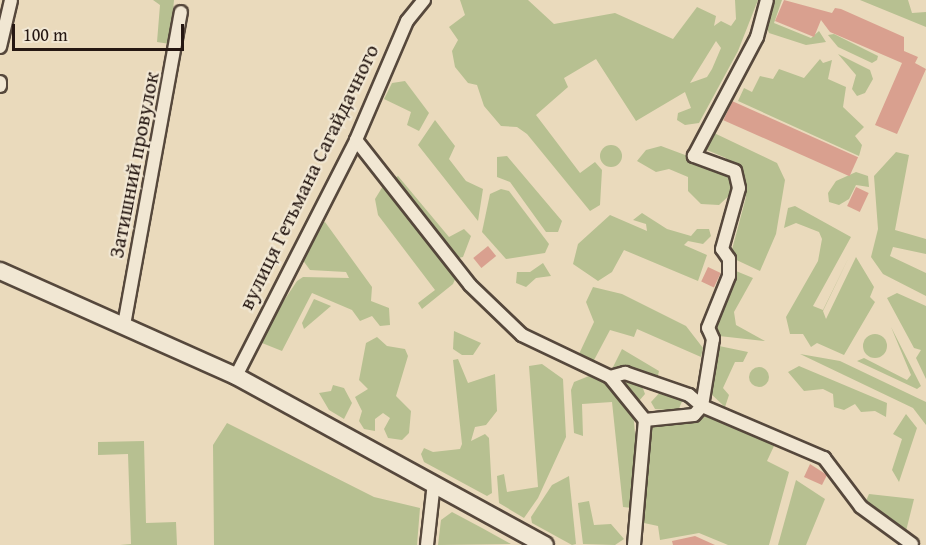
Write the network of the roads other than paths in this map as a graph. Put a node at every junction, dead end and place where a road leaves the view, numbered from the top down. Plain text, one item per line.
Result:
1 (11, 0) edge
2 (424, 0) edge
3 (767, 0) edge
4 (181, 12) dead end
5 (0, 47) edge
6 (356, 140) junction
7 (0, 271) edge
8 (124, 326) junction
9 (236, 376) junction
10 (610, 378) junction
11 (702, 406) junction
12 (645, 420) junction
13 (434, 483) junction
14 (912, 544) edge
15 (427, 545) edge
16 (545, 545) edge
17 (634, 545) edge

1 - 5 street
2 - 6 street, вулиця Гетьмана Сагайдачного
3 - 11 street
4 - 8 street, Затишний провулок
6 - 9 street, вулиця Гетьмана Сагайдачного
6 - 10 street
7 - 8 main road
8 - 9 main road
9 - 13 main road
10 - 11 street
10 - 12 street
11 - 12 street
11 - 14 street
12 - 17 street
13 - 15 street
13 - 16 main road

